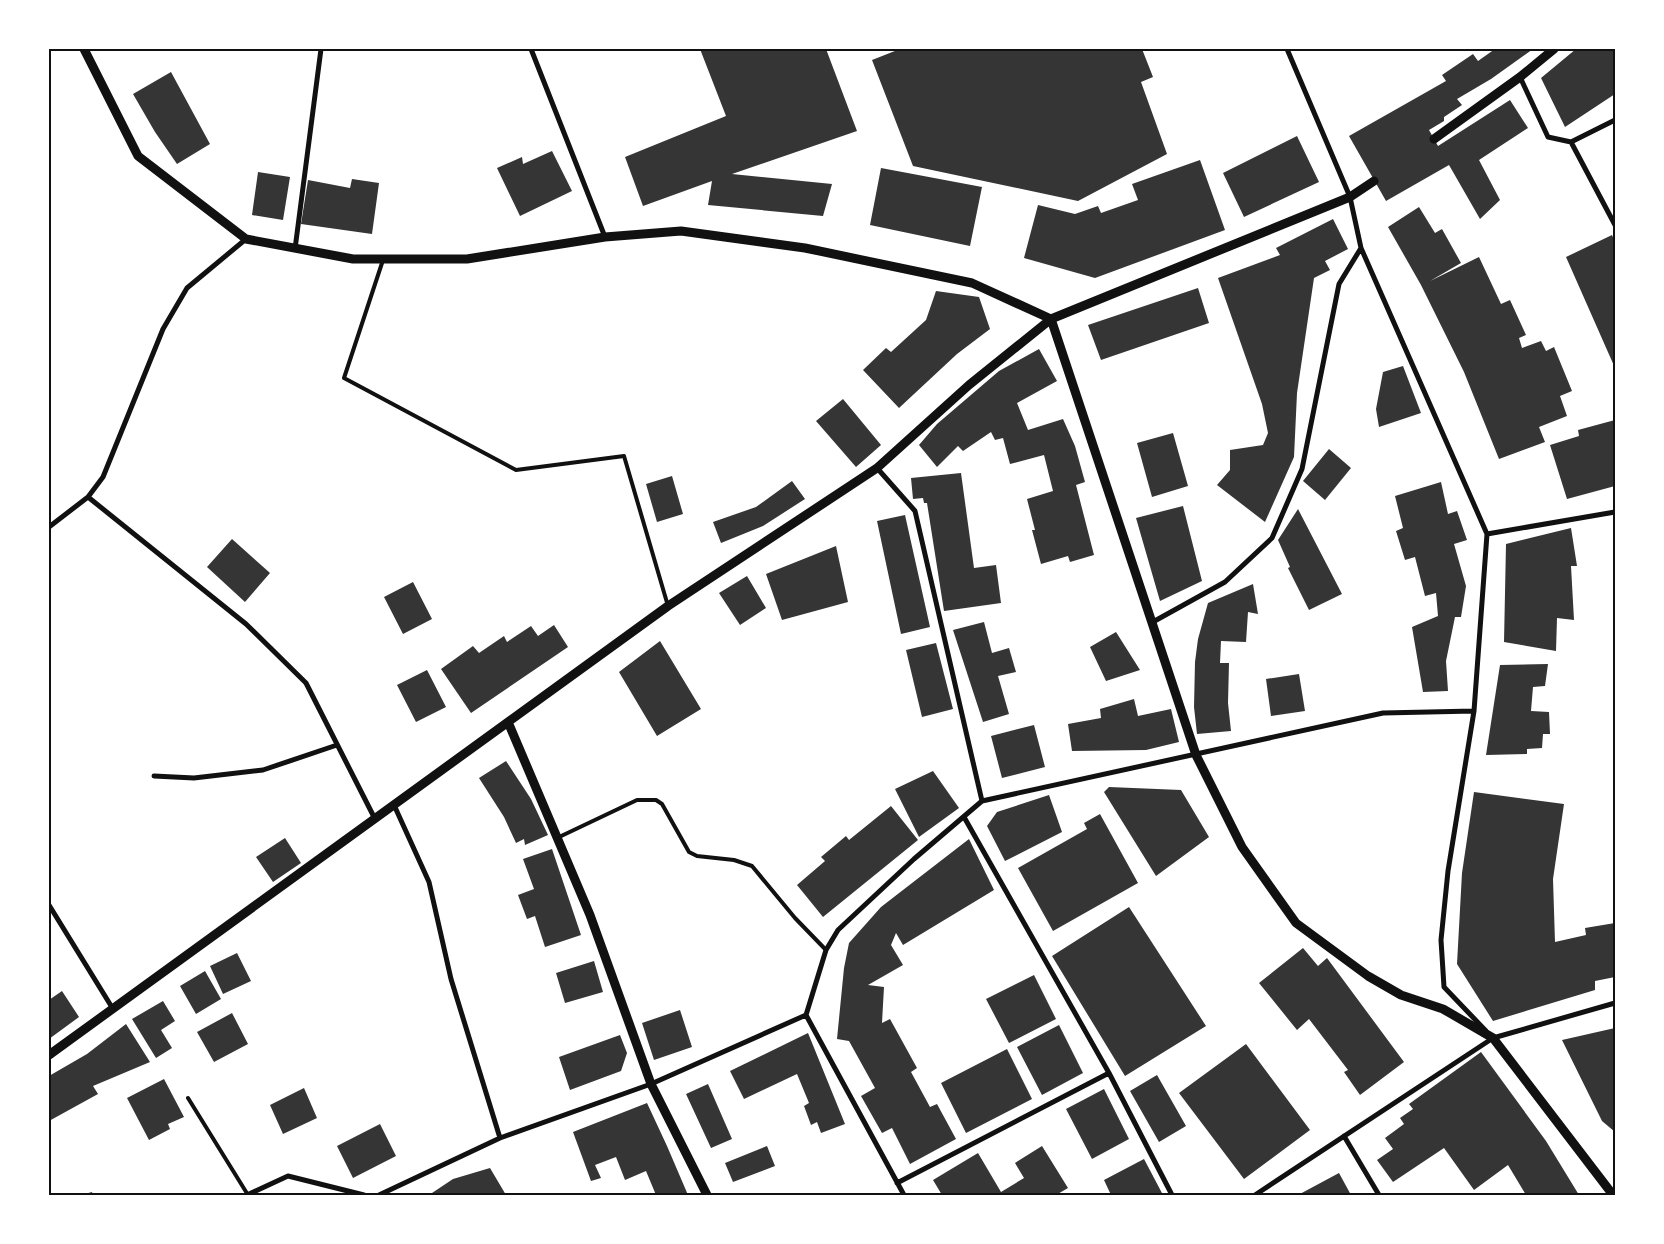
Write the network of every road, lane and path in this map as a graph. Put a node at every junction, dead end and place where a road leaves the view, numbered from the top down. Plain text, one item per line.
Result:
1 (84, 49) edge
2 (321, 49) edge
3 (530, 49) edge
4 (1287, 49) edge
5 (1554, 49) edge
6 (1520, 77) junction
7 (1615, 120) edge
8 (1434, 139) dead end
9 (1571, 142) junction
10 (1374, 181) dead end
11 (1350, 197) junction
12 (1615, 225) edge
13 (605, 237) junction
14 (246, 240) junction
15 (295, 248) junction
16 (1362, 248) junction
17 (384, 259) junction
18 (1051, 319) junction
19 (877, 468) junction
20 (88, 496) junction
21 (1615, 512) edge
22 (49, 527) edge
23 (1487, 534) junction
24 (668, 606) junction
25 (1151, 623) junction
26 (1474, 711) junction
27 (508, 722) junction
28 (337, 745) junction
29 (1196, 755) junction
30 (154, 776) dead end
31 (982, 801) junction
32 (394, 805) junction
33 (964, 817) junction
34 (375, 819) junction
35 (557, 838) junction
36 (49, 905) edge
37 (826, 950) junction
38 (1615, 1003) edge
39 (113, 1009) junction
40 (806, 1015) junction
41 (1493, 1038) junction
42 (49, 1055) edge
43 (1109, 1073) junction
44 (651, 1084) junction
45 (188, 1098) dead end
46 (1344, 1136) junction
47 (500, 1138) junction
48 (897, 1184) junction
49 (248, 1195) edge
50 (364, 1195) edge
51 (379, 1195) edge
52 (707, 1195) edge
53 (904, 1195) edge
54 (1172, 1195) edge
55 (1254, 1195) edge
56 (1379, 1195) edge
57 (1613, 1195) edge

1 - 14 street
2 - 15 street
3 - 13 street
4 - 11 street
5 - 6 street
6 - 8 street
6 - 9 street
7 - 9 street
9 - 12 street
10 - 11 street
11 - 16 street
11 - 18 street
13 - 17 street
13 - 18 street
14 - 15 street
14 - 20 street
15 - 17 street
16 - 23 street
16 - 25 street
17 - 24 lane
18 - 19 street
18 - 25 street
19 - 24 street
19 - 31 street
20 - 22 street
20 - 28 street
21 - 23 street
23 - 26 street
24 - 27 street
25 - 29 street
26 - 29 street
26 - 41 street
27 - 32 street
27 - 35 street
28 - 30 street
28 - 34 street
29 - 31 street
29 - 41 street
31 - 33 street
32 - 34 street
32 - 47 street
33 - 37 street
33 - 43 street
34 - 39 street
35 - 37 lane
35 - 44 street
36 - 39 street
37 - 40 street
38 - 41 street
39 - 42 street
40 - 44 street
40 - 48 street
41 - 46 street
41 - 57 street
43 - 48 street
43 - 54 street
44 - 47 street
44 - 52 street
45 - 49 lane
46 - 55 street
46 - 56 street
47 - 51 street
48 - 53 street
49 - 50 street

